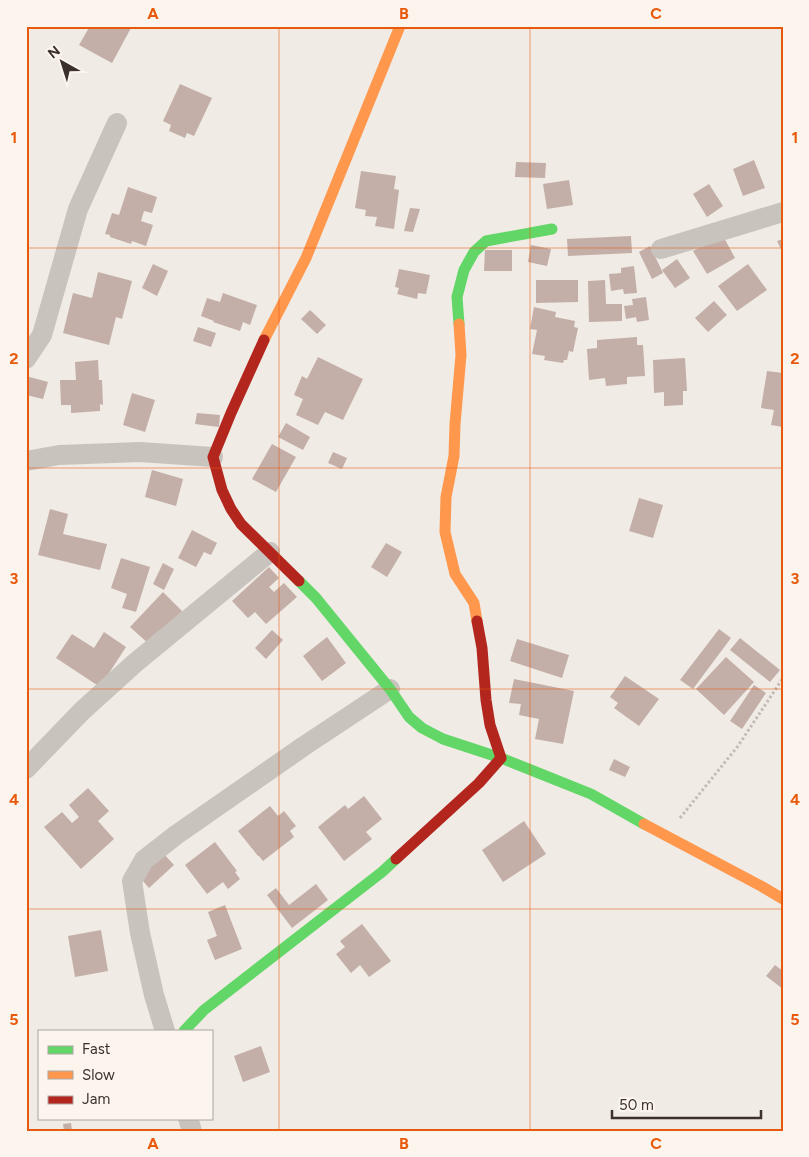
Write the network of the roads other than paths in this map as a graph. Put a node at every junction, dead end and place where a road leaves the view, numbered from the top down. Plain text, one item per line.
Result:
1 (400, 26) edge
2 (117, 123) dead end
3 (783, 212) edge
4 (552, 229) dead end
5 (661, 248) dead end
6 (26, 359) edge
7 (213, 457) junction
8 (26, 461) edge
9 (270, 552) junction
10 (390, 689) junction
11 (501, 758) junction
12 (26, 769) edge
13 (783, 899) edge
14 (166, 1030) edge
15 (185, 1030) edge

1 - 7 street
2 - 6 street
3 - 5 street
4 - 11 street
7 - 8 street
7 - 9 street
9 - 10 street
9 - 12 street
10 - 11 street
10 - 14 street
11 - 13 street
11 - 15 street

